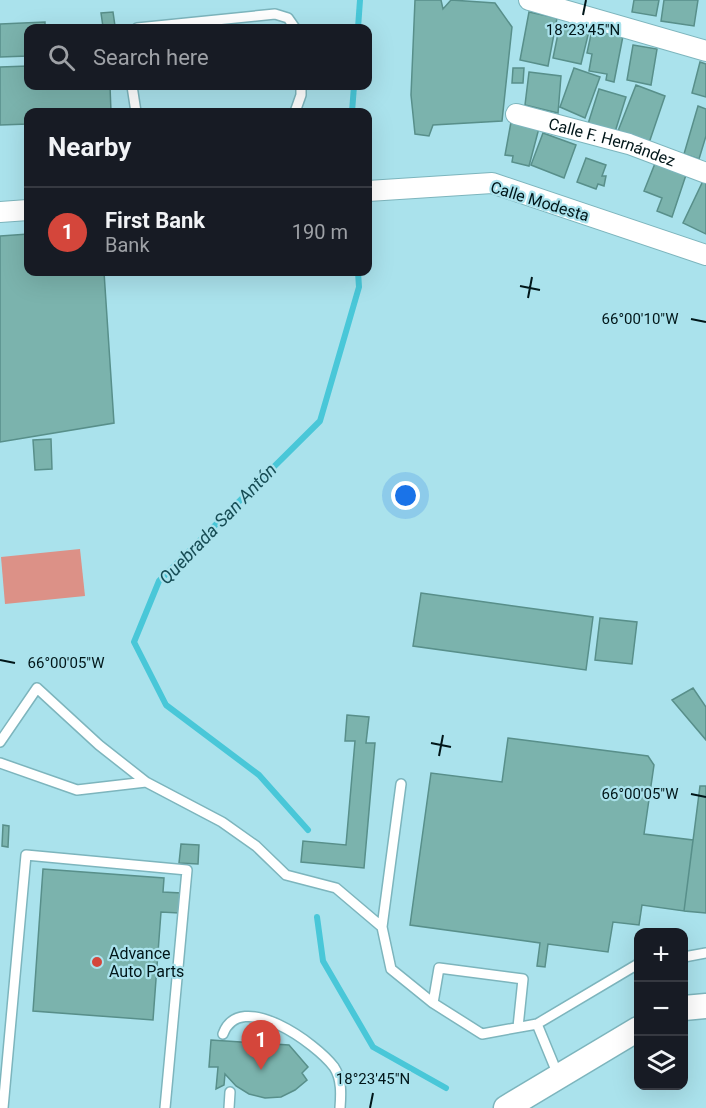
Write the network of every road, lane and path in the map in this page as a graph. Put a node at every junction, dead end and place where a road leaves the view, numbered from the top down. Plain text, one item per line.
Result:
1 (529, 0) edge
2 (176, 24) edge
3 (292, 24) edge
4 (706, 51) edge
5 (133, 90) edge
6 (301, 90) edge
7 (135, 108) edge
8 (296, 108) edge
9 (516, 114) dead end
10 (706, 173) edge
11 (372, 191) edge
12 (24, 210) edge
13 (0, 212) edge
14 (706, 255) edge
15 (0, 741) edge
16 (0, 764) edge
17 (146, 783) junction
18 (401, 784) dead end
19 (382, 927) junction
20 (706, 953) edge
21 (688, 956) edge
22 (634, 967) edge
23 (433, 1003) junction
24 (706, 1006) edge
25 (688, 1008) edge
26 (537, 1024) junction
27 (518, 1027) junction
28 (634, 1032) edge
29 (223, 1034) dead end
30 (559, 1076) junction
31 (230, 1092) dead end
32 (3, 1108) edge
33 (165, 1108) edge
34 (229, 1108) edge
35 (340, 1108) edge
36 (506, 1108) edge

1 - 4 street
2 - 3 lane
5 - 7 lane
6 - 8 lane
9 - 10 street, Calle F. Hernández
11 - 14 street, Calle Modesta
12 - 13 street
15 - 17 lane
16 - 17 lane
17 - 19 lane
18 - 19 lane
19 - 23 lane
20 - 21 lane
22 - 26 lane
23 - 27 lane
23 - 27 lane
24 - 25 street
26 - 27 lane
26 - 30 lane
28 - 30 street
29 - 35 lane
30 - 36 street
31 - 34 lane
32 - 33 lane

